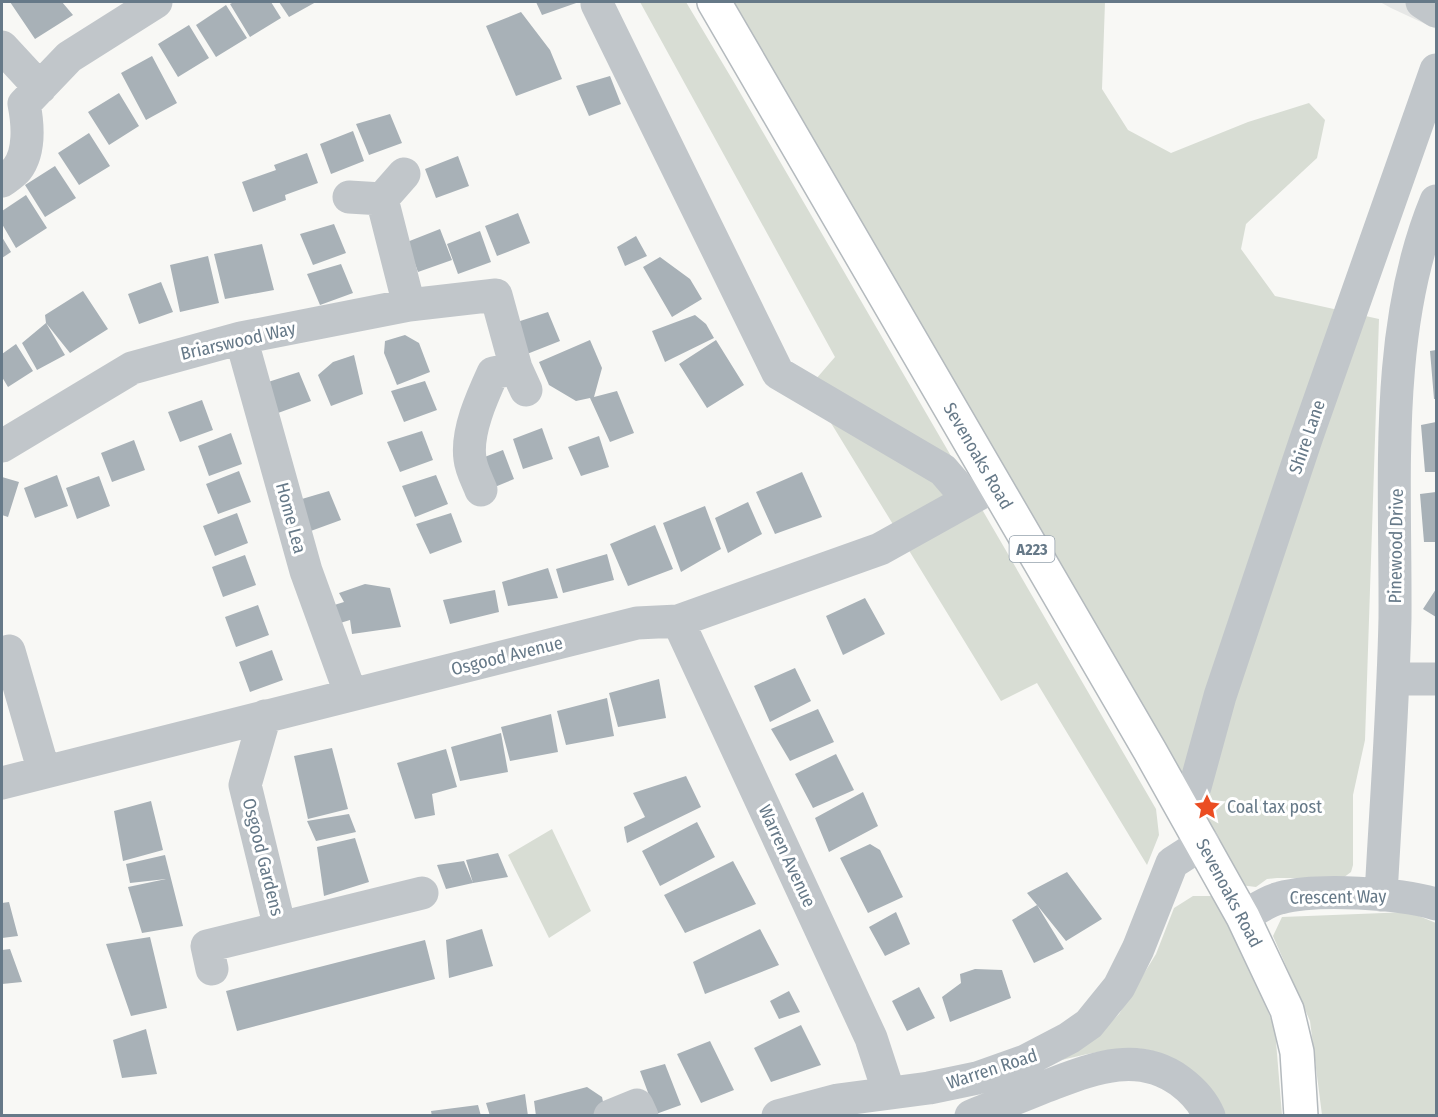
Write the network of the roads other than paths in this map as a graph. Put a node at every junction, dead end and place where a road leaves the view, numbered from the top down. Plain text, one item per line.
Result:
1 (156, 2) edge
2 (714, 2) edge
3 (1422, 2) edge
4 (597, 4) dead end
5 (1437, 11) edge
6 (2, 47) edge
7 (1437, 70) edge
8 (32, 96) junction
9 (404, 174) dead end
10 (2, 181) edge
11 (349, 197) dead end
12 (382, 199) junction
13 (1437, 201) edge
14 (409, 304) junction
15 (241, 338) junction
16 (2, 446) edge
17 (481, 490) dead end
18 (982, 492) junction
19 (678, 621) junction
20 (9, 651) dead end
21 (1394, 679) junction
22 (1437, 679) edge
23 (351, 695) junction
24 (265, 716) junction
25 (44, 772) junction
26 (2, 783) edge
27 (1181, 805) junction
28 (1203, 843) junction
29 (422, 893) dead end
30 (1381, 895) junction
31 (1437, 904) edge
32 (1243, 917) junction
33 (280, 928) junction
34 (212, 969) dead end
35 (889, 1093) junction
36 (610, 1116) edge
37 (642, 1116) edge
38 (778, 1116) edge
39 (971, 1116) edge
40 (1209, 1116) edge
41 (1301, 1116) edge

1 - 8 street
2 - 18 main road, Sevenoaks Road / A223
3 - 5 street
4 - 18 street
6 - 8 street
7 - 27 street, Shire Lane
8 - 10 street
9 - 12 street
11 - 12 street
12 - 14 street
13 - 21 street, Pinewood Drive
14 - 15 street, Briarswood Way
14 - 17 street, Briarswood Way
15 - 16 street, Briarswood Way
15 - 23 street, Home Lea
18 - 19 street, Osgood Avenue
18 - 27 main road, Sevenoaks Road / A223
19 - 23 street, Osgood Avenue
19 - 35 street, Warren Avenue
20 - 25 street
21 - 22 street
21 - 30 street, Pinewood Drive
23 - 24 street, Osgood Avenue
24 - 25 street, Osgood Avenue
24 - 33 street, Osgood Gardens
25 - 26 street, Osgood Avenue
27 - 28 main road, Sevenoaks Road / A223
28 - 32 main road, Sevenoaks Road / A223
28 - 35 street, Warren Road
29 - 33 street, Osgood Gardens
30 - 31 street, Crescent Way
30 - 32 street, Crescent Way
32 - 41 main road, Sevenoaks Road / A223
33 - 34 street, Osgood Gardens
35 - 38 street, Warren Road
36 - 37 street
39 - 40 street, Warren Road

